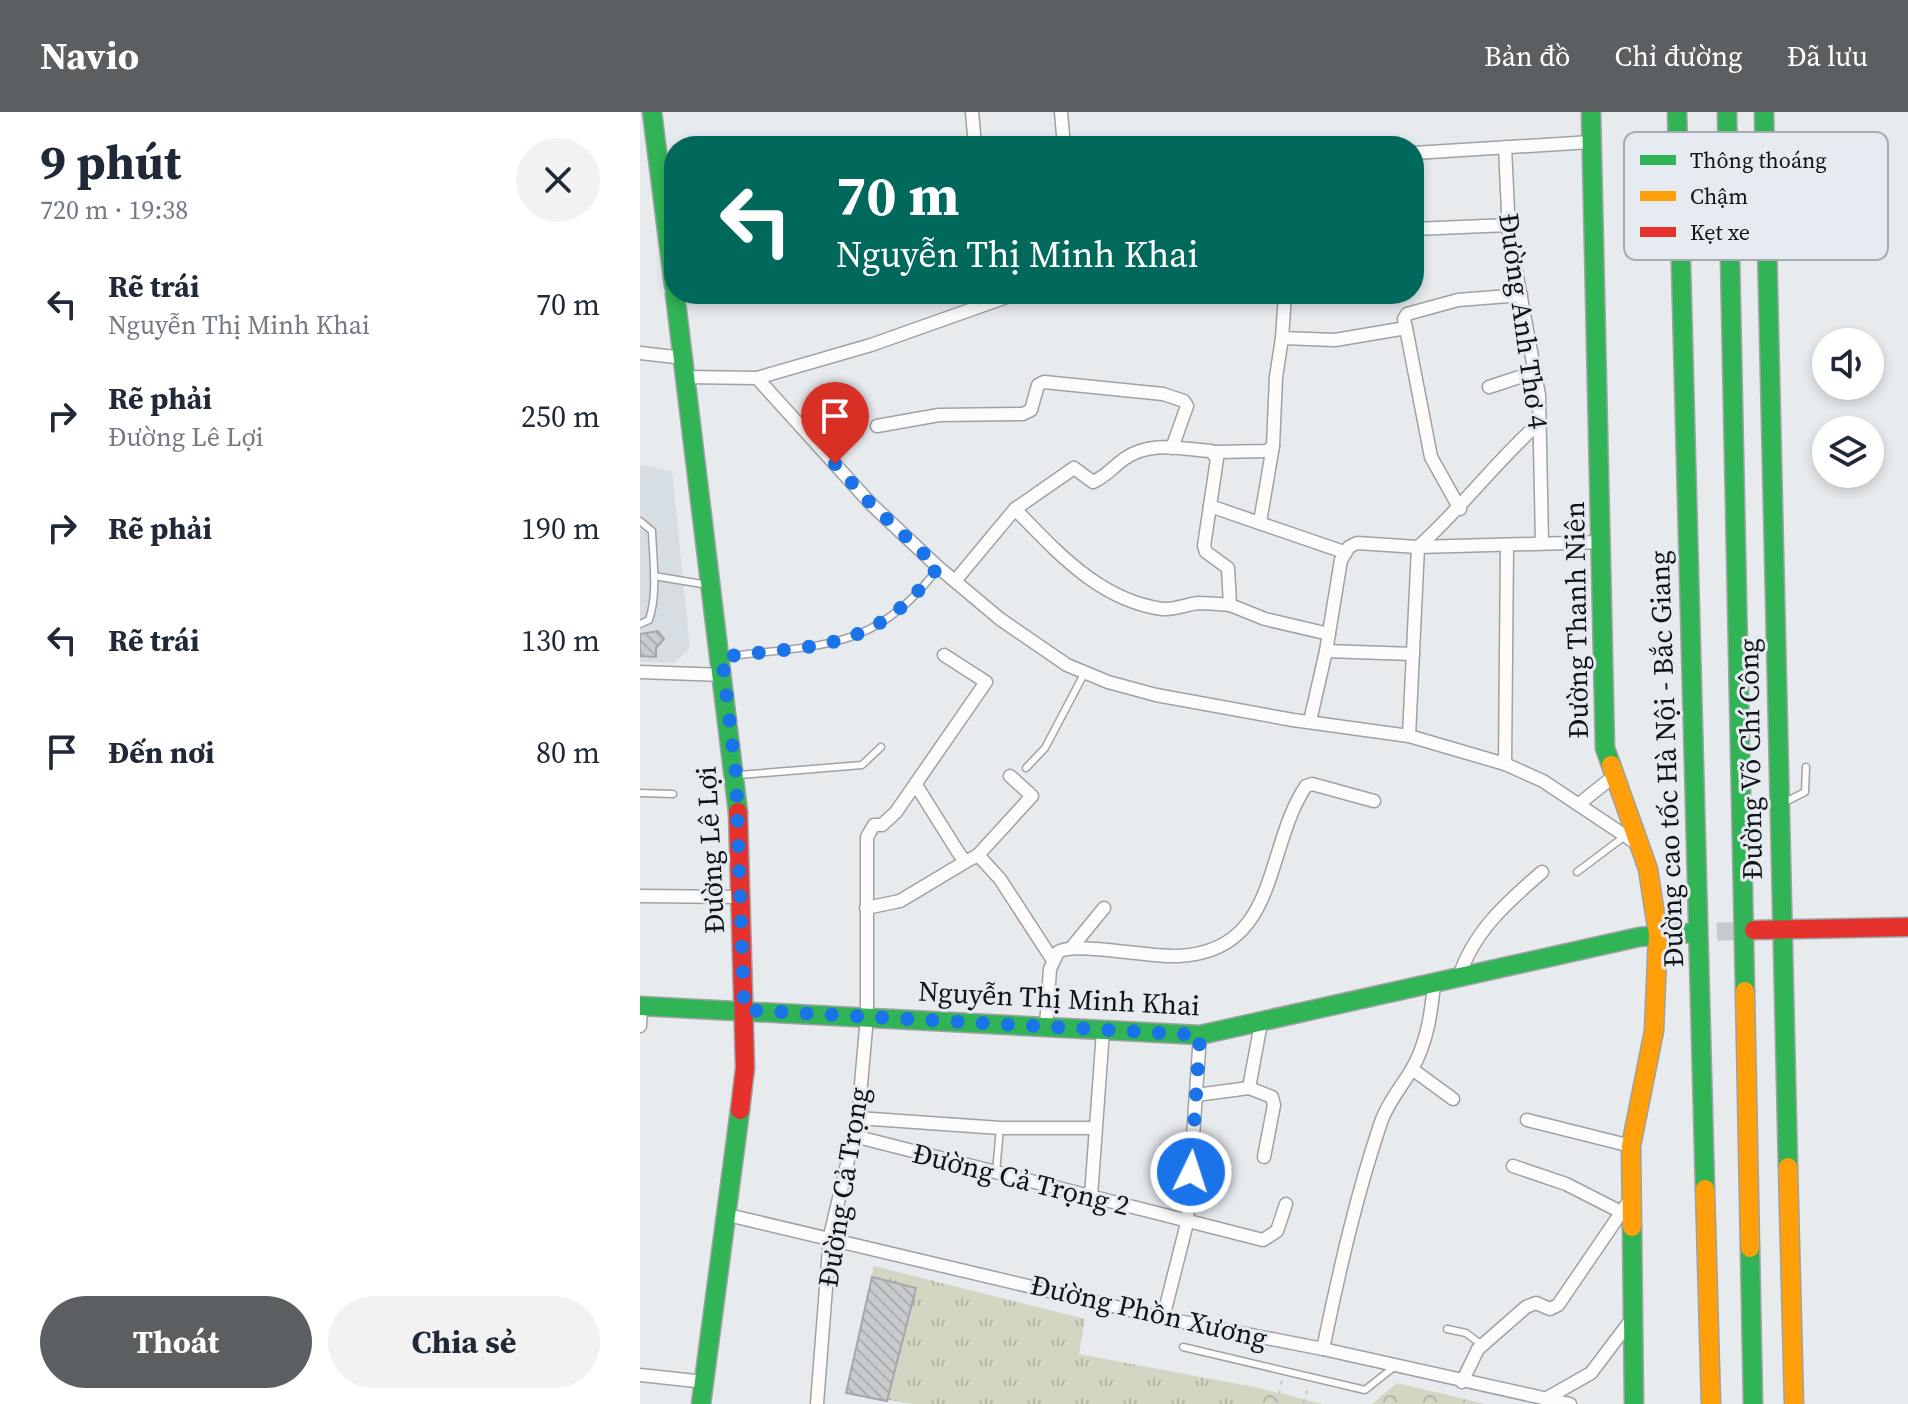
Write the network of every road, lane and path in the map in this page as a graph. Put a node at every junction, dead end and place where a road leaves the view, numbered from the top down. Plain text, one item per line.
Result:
1 (652, 112) edge
2 (972, 112) edge
3 (1061, 112) edge
4 (1591, 112) edge
5 (1677, 112) edge
6 (1727, 112) edge
7 (1764, 112) edge
8 (1678, 132) edge
9 (1727, 132) edge
10 (1764, 132) edge
11 (974, 136) edge
12 (1063, 136) edge
13 (1591, 142) junction
14 (1505, 147) junction
15 (1424, 152) edge
16 (664, 207) edge
17 (1509, 225) junction
18 (1424, 229) edge
19 (1681, 260) edge
20 (1730, 260) edge
21 (1767, 260) edge
22 (1521, 295) junction
23 (676, 304) edge
24 (985, 304) edge
25 (1284, 304) edge
26 (1406, 328) junction
27 (1282, 338) junction
28 (640, 353) edge
29 (684, 358) junction
30 (1535, 372) junction
31 (686, 377) junction
32 (757, 378) junction
33 (1489, 387) dead end
34 (1539, 423) junction
35 (877, 426) dead end
36 (1273, 446) junction
37 (1172, 448) junction
38 (1215, 452) junction
39 (1210, 506) junction
40 (1015, 509) junction
41 (1460, 509) junction
42 (640, 521) edge
43 (1260, 522) junction
44 (1542, 542) junction
45 (1603, 542) junction
46 (1507, 545) junction
47 (1418, 547) junction
48 (1344, 552) junction
49 (938, 567) junction
50 (654, 576) junction
51 (955, 581) junction
52 (711, 586) junction
53 (1230, 605) junction
54 (640, 624) edge
55 (1329, 634) junction
56 (1326, 651) junction
57 (1413, 654) junction
58 (944, 655) dead end
59 (723, 666) junction
60 (640, 672) edge
61 (1085, 672) junction
62 (1310, 721) junction
63 (1409, 736) junction
64 (881, 747) dead end
65 (1505, 764) junction
66 (1806, 767) dead end
67 (1026, 768) dead end
68 (736, 775) junction
69 (1010, 776) dead end
70 (1614, 776) junction
71 (916, 785) junction
72 (640, 793) edge
73 (673, 794) dead end
74 (1374, 801) dead end
75 (1579, 804) junction
76 (1780, 804) junction
77 (1632, 841) junction
78 (978, 855) junction
79 (965, 862) junction
80 (1542, 872) dead end
81 (1577, 872) dead end
82 (640, 896) edge
83 (742, 897) junction
84 (866, 908) junction
85 (1104, 908) dead end
86 (1908, 927) edge
87 (1754, 930) tunnel mouth
88 (1781, 931) junction
89 (1690, 933) tunnel mouth
90 (1658, 934) junction
91 (1072, 947) junction
92 (1052, 959) junction
93 (1458, 980) junction
94 (1434, 985) junction
95 (640, 1006) edge
96 (744, 1010) junction
97 (867, 1017) junction
98 (1261, 1023) junction
99 (640, 1026) edge
100 (1046, 1026) junction
101 (1103, 1031) junction
102 (1200, 1035) junction
103 (1412, 1069) junction
104 (1249, 1088) junction
105 (1196, 1095) junction
106 (1453, 1099) dead end
107 (858, 1118) junction
108 (1527, 1120) dead end
109 (1000, 1128) junction
110 (1094, 1128) junction
111 (854, 1136) junction
112 (1631, 1146) junction
113 (1264, 1157) dead end
114 (1513, 1166) dead end
115 (996, 1172) junction
116 (1091, 1196) junction
117 (1286, 1204) dead end
118 (1625, 1206) junction
119 (728, 1215) junction
120 (1187, 1223) junction
121 (830, 1236) junction
122 (1163, 1318) junction
123 (1631, 1320) junction
124 (1447, 1329) dead end
125 (1482, 1345) junction
126 (1183, 1347) dead end
127 (1323, 1349) junction
128 (1396, 1365) junction
129 (1284, 1371) junction
130 (640, 1375) edge
131 (1311, 1377) junction
132 (705, 1382) junction
133 (1462, 1382) junction
134 (1547, 1398) junction
135 (701, 1404) edge
136 (817, 1404) edge
137 (1277, 1404) edge
138 (1304, 1404) edge
139 (1570, 1404) edge
140 (1634, 1404) edge
141 (1711, 1404) edge
142 (1753, 1404) edge
143 (1794, 1404) edge

1 - 16 main road
2 - 11 street
3 - 12 street
4 - 13 main road, Đường Thanh Niên
5 - 8 main road, Đường cao tốc Hà Nội - Bắc Giang
6 - 9 main road
7 - 10 main road, Đường Võ Chí Công
13 - 14 street
13 - 45 main road, Đường Thanh Niên
14 - 15 street
14 - 17 street, Đường Anh Thơ 4
17 - 18 street
17 - 22 street, Đường Anh Thơ 4
19 - 141 main road, Đường cao tốc Hà Nội - Bắc Giang
20 - 142 main road
21 - 76 main road, Đường Võ Chí Công
22 - 26 street
22 - 30 street, Đường Anh Thơ 4
23 - 29 main road, Đường Lê Lợi
24 - 32 street
25 - 27 street
26 - 27 street
26 - 41 street
27 - 36 street
28 - 29 street
29 - 31 main road, Đường Lê Lợi
30 - 33 street
30 - 34 street, Đường Anh Thơ 4
31 - 32 street
31 - 52 main road, Đường Lê Lợi
32 - 49 street
34 - 41 street
34 - 44 street, Đường Anh Thơ 4
35 - 37 street
36 - 38 street
36 - 43 street
37 - 38 street
37 - 40 street
38 - 39 street
39 - 43 street
39 - 53 street
40 - 51 street
40 - 53 street
41 - 47 street
42 - 50 lane
43 - 48 street
44 - 45 street
44 - 46 street
45 - 70 main road, Đường Thanh Niên
46 - 47 street
46 - 65 street
47 - 48 street
47 - 57 street
48 - 55 street
49 - 51 street
49 - 59 lane
50 - 52 lane
50 - 54 lane
51 - 61 street
52 - 59 main road, Đường Lê Lợi
53 - 55 street
55 - 56 street
56 - 57 street
56 - 62 street
57 - 63 street
58 - 71 street
59 - 60 street
59 - 68 main road, Đường Lê Lợi
61 - 62 street
61 - 67 lane
62 - 63 street
63 - 65 street
64 - 68 lane
65 - 75 street
66 - 76 lane
68 - 83 main road, Đường Lê Lợi
69 - 78 street
70 - 75 street
70 - 77 main road, Đường Thanh Niên
71 - 79 street
71 - 84 street, Đường Cả Trọng
72 - 73 lane
74 - 91 street
75 - 77 street
76 - 88 main road, Đường Võ Chí Công
77 - 81 lane
77 - 90 main road, Đường Thanh Niên
78 - 79 street
78 - 92 street
79 - 84 street
80 - 93 street
82 - 83 street
83 - 96 main road, Đường Lê Lợi
84 - 97 street, Đường Cả Trọng
85 - 91 street
86 - 88 main road
87 - 88 main road
88 - 143 main road, Đường Võ Chí Công
89 - 90 main road, Nguyễn Thị Minh Khai
90 - 93 main road, Nguyễn Thị Minh Khai
90 - 112 main road, Đường Thanh Niên
91 - 92 street
92 - 100 street
93 - 94 main road, Nguyễn Thị Minh Khai
94 - 98 main road, Nguyễn Thị Minh Khai
94 - 103 street
95 - 96 main road, Nguyễn Thị Minh Khai
95 - 99 street
96 - 97 main road, Nguyễn Thị Minh Khai
96 - 119 main road, Đường Lê Lợi
97 - 100 main road, Nguyễn Thị Minh Khai
97 - 107 street, Đường Cả Trọng
98 - 102 main road, Nguyễn Thị Minh Khai
98 - 104 street
100 - 101 main road, Nguyễn Thị Minh Khai
101 - 102 main road, Nguyễn Thị Minh Khai
101 - 110 street
102 - 105 street
103 - 106 street
103 - 127 street
104 - 105 street
104 - 113 street
105 - 120 street
107 - 109 street
107 - 111 street, Đường Cả Trọng
108 - 112 street
109 - 110 street
109 - 115 lane
110 - 116 street
111 - 115 street, Đường Cả Trọng 2
111 - 121 street, Đường Cả Trọng
112 - 118 main road, Đường Thanh Niên
114 - 118 street
115 - 116 street, Đường Cả Trọng 2
116 - 120 street, Đường Cả Trọng 2
117 - 120 street, Đường Cả Trọng 2
118 - 123 main road, Đường Thanh Niên
118 - 125 street
119 - 121 street, Đường Phồn Xương
119 - 132 main road, Đường Lê Lợi
120 - 122 street
121 - 122 street, Đường Phồn Xương
121 - 136 street, Đường Cả Trọng
122 - 127 street, Đường Phồn Xương
123 - 134 street
123 - 140 main road, Đường Thanh Niên
124 - 125 lane
125 - 133 street
126 - 129 lane
127 - 128 street, Đường Phồn Xương
128 - 131 lane
128 - 133 street, Đường Phồn Xương
129 - 131 lane
129 - 137 path
130 - 132 street
131 - 138 path
132 - 135 main road, Đường Lê Lợi
133 - 134 street, Đường Phồn Xương
134 - 139 street, Đường Phồn Xương

